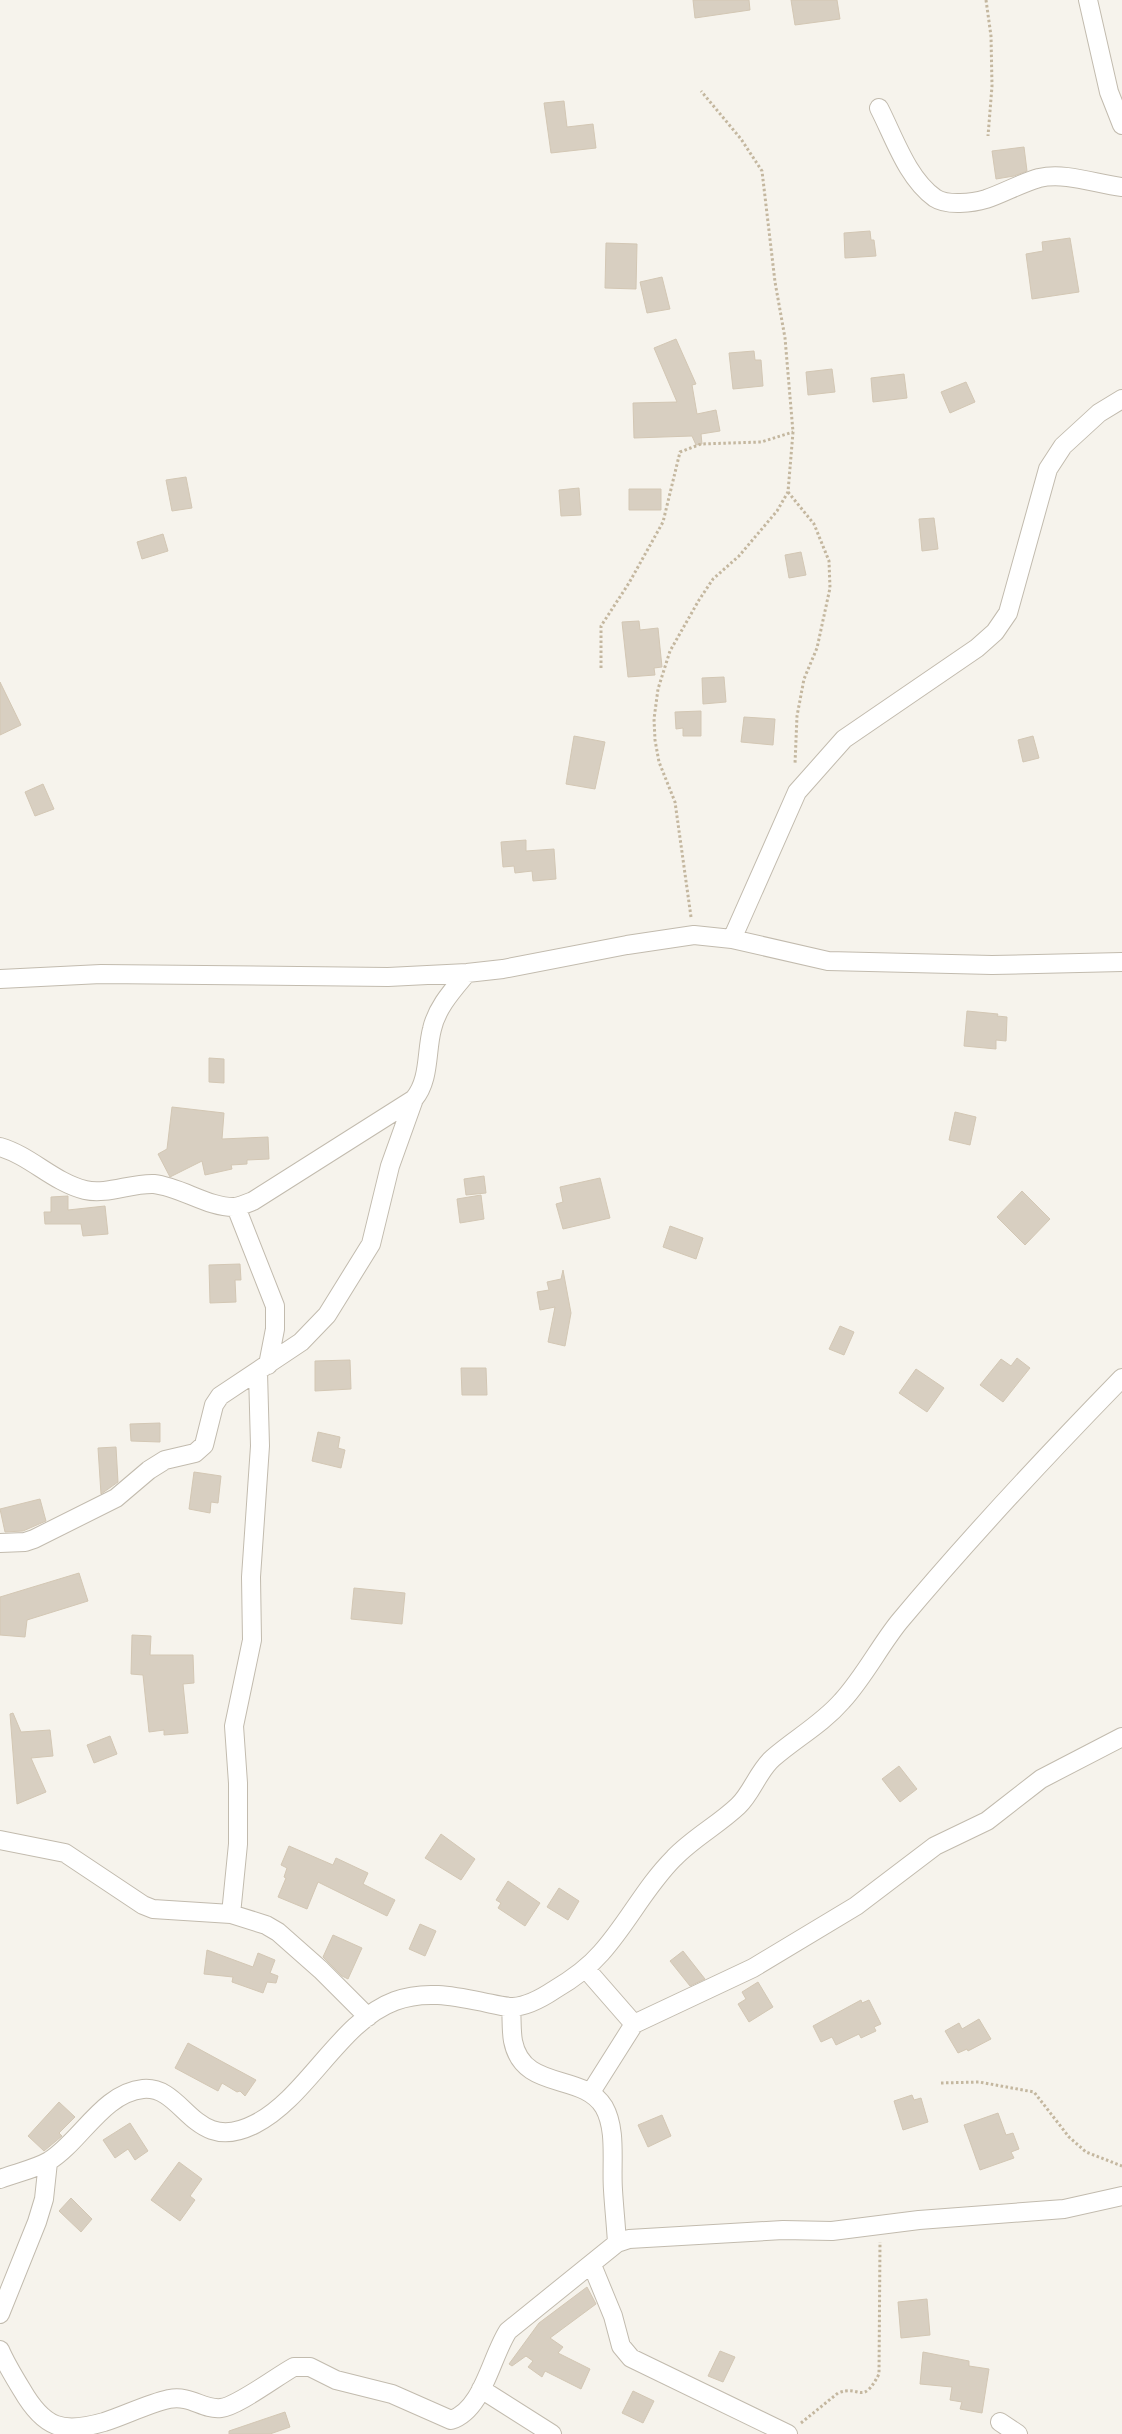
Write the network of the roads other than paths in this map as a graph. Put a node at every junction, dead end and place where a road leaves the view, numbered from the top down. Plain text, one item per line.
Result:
1 (1088, 0) edge
2 (879, 108) dead end
3 (1122, 123) edge
4 (1122, 187) edge
5 (1122, 399) edge
6 (732, 938) junction
7 (1122, 962) edge
8 (467, 973) junction
9 (0, 979) edge
10 (414, 1099) junction
11 (0, 1147) edge
12 (236, 1207) junction
13 (263, 1368) junction
14 (1122, 1378) edge
15 (0, 1543) edge
16 (1122, 1737) edge
17 (0, 1840) edge
18 (231, 1914) junction
19 (586, 1968) junction
20 (511, 2007) junction
21 (368, 2017) junction
22 (634, 2024) junction
23 (591, 2092) junction
24 (48, 2162) junction
25 (0, 2179) edge
26 (1122, 2196) edge
27 (618, 2243) junction
28 (592, 2265) junction
29 (0, 2314) edge
30 (0, 2350) edge
31 (481, 2389) junction
32 (104, 2422) junction
33 (1000, 2422) dead end
34 (791, 2432) edge
35 (86, 2434) edge
36 (552, 2434) edge
37 (1018, 2434) edge

1 - 3 street
2 - 4 street
5 - 6 street
6 - 7 street
6 - 8 street
8 - 9 street
8 - 10 street
10 - 12 street
10 - 13 street
11 - 12 street
12 - 13 street
13 - 15 street
13 - 18 street
14 - 19 street
16 - 22 street
17 - 18 street
18 - 21 street
19 - 20 street
19 - 22 street
20 - 21 street
20 - 23 street
21 - 24 street
22 - 23 street
23 - 27 street
24 - 25 street
24 - 29 street
26 - 27 street
27 - 28 street
28 - 31 street
28 - 34 street
30 - 32 street
31 - 32 street
31 - 36 street
32 - 35 street
33 - 37 street

